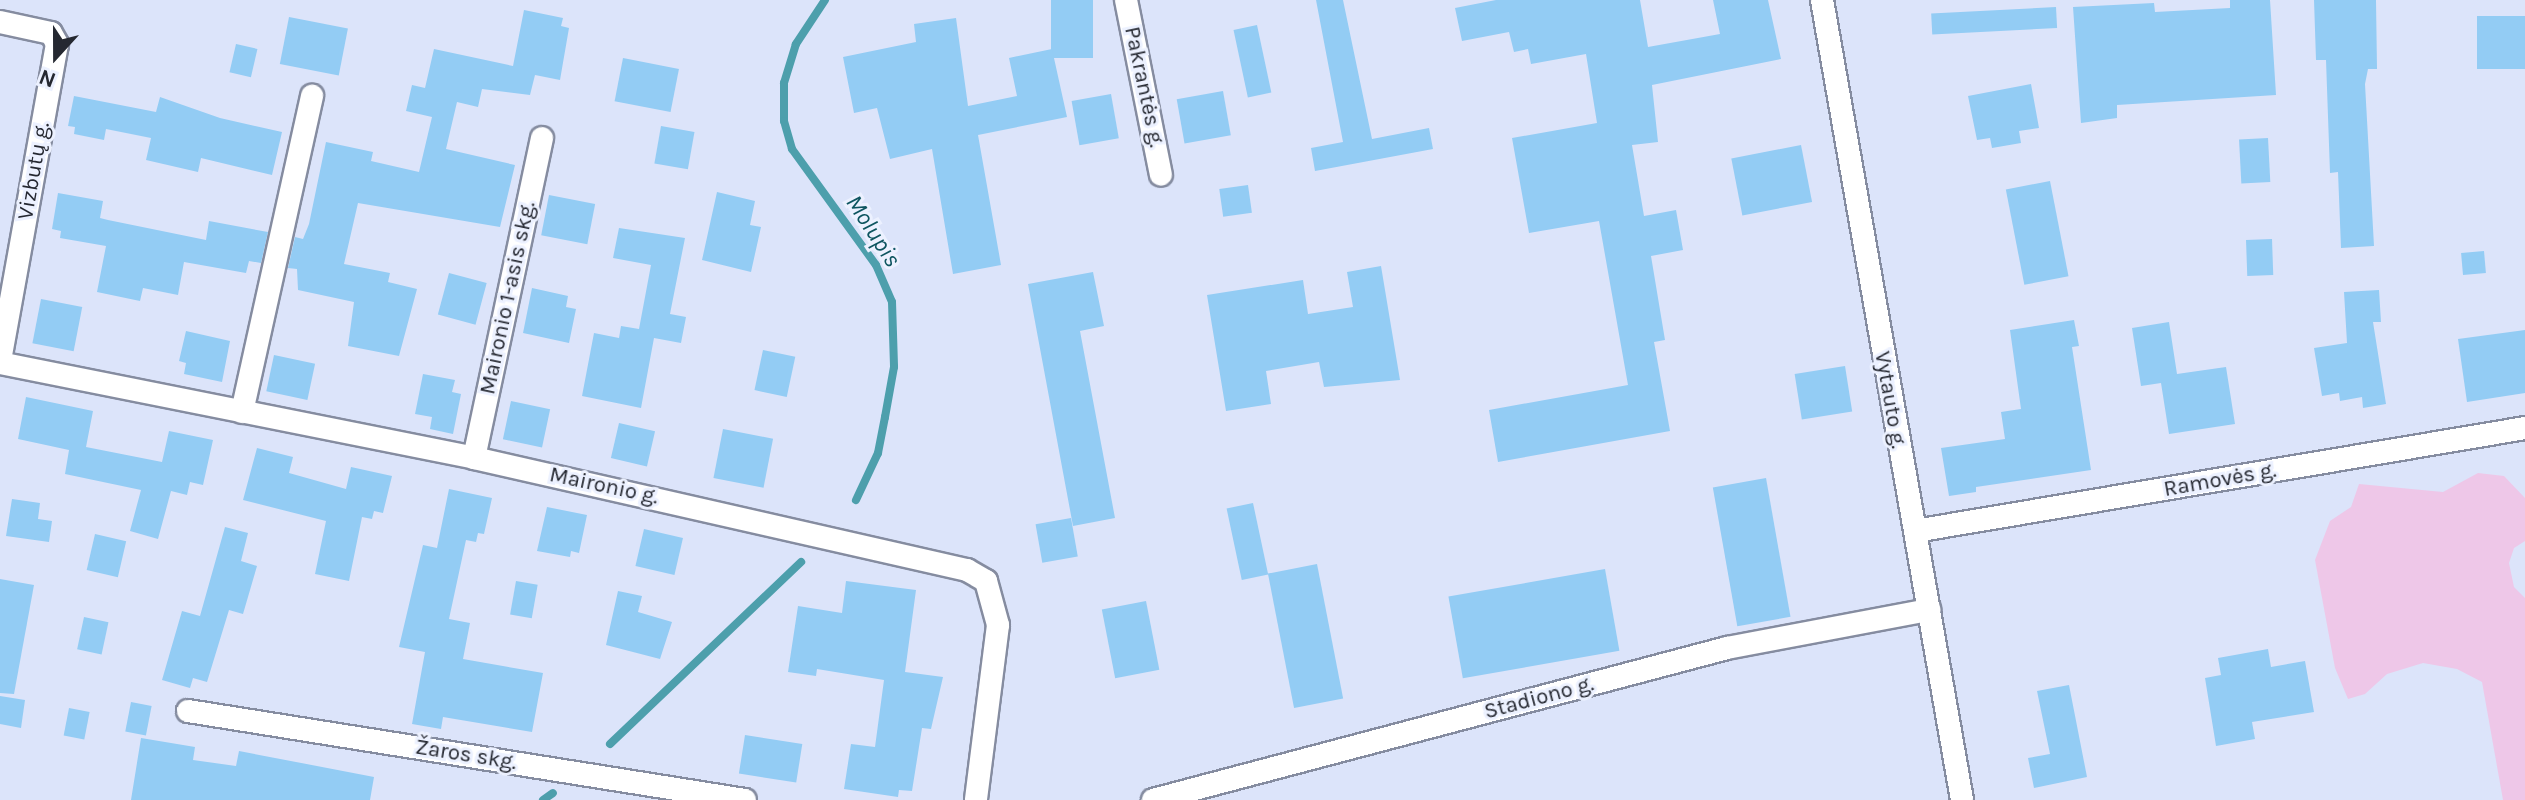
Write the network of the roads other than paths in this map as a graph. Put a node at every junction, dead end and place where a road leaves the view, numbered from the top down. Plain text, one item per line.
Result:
1 (1126, 0) edge
2 (1822, 0) edge
3 (0, 22) edge
4 (312, 96) dead end
5 (542, 138) dead end
6 (1161, 175) dead end
7 (0, 362) edge
8 (242, 412) junction
9 (2525, 428) edge
10 (474, 458) junction
11 (1915, 531) junction
12 (1929, 610) junction
13 (188, 711) dead end
14 (745, 800) edge
15 (976, 800) edge
16 (1153, 800) edge
17 (1962, 800) edge

1 - 6 street, Pakrantės g.
2 - 11 street, Vytauto g.
3 - 7 street, Vizbutų g.
4 - 8 street
5 - 10 street, Maironio 1-asis skg.
7 - 8 street, Maironio g.
8 - 10 street, Maironio g.
9 - 11 street, Ramovės g.
10 - 15 street, Maironio g.
11 - 12 street, Vytauto g.
12 - 16 street, Stadiono g.
12 - 17 street, Vytauto g.
13 - 14 street, Žaros skg.

